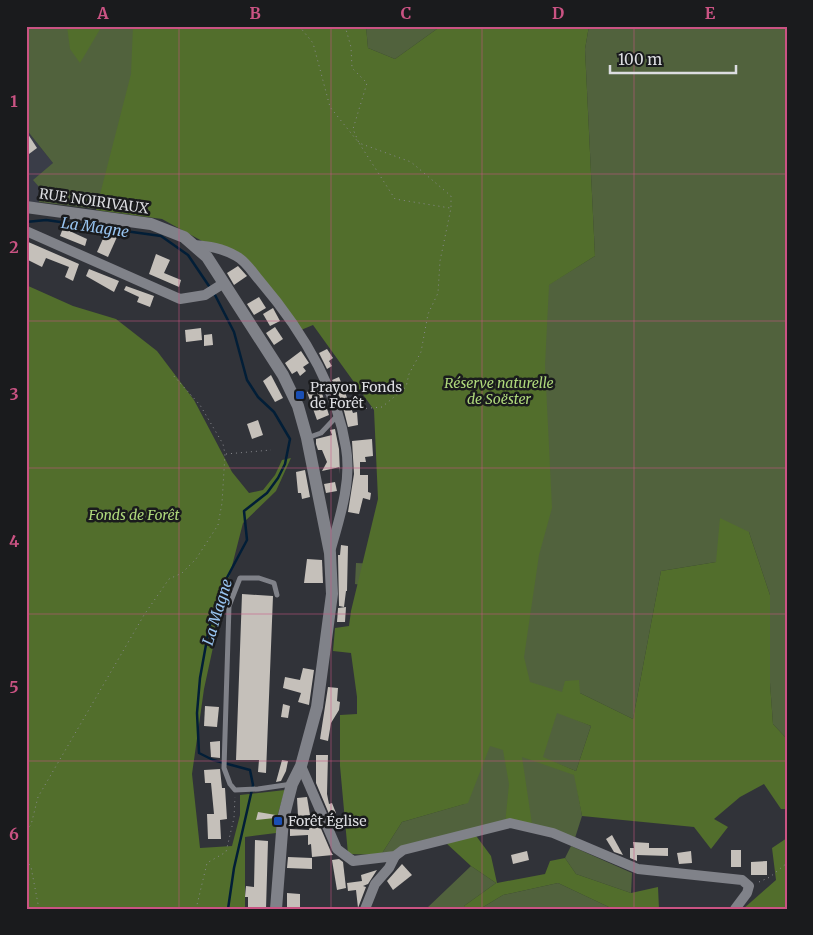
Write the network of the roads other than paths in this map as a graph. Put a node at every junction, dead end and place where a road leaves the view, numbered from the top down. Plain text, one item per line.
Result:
1 (26, 207) edge
2 (26, 231) edge
3 (193, 245) junction
4 (220, 286) junction
5 (338, 415) junction
6 (307, 438) junction
7 (330, 553) junction
8 (277, 595) dead end
9 (301, 766) junction
10 (292, 784) junction
11 (395, 856) junction
12 (276, 909) edge
13 (366, 909) edge
14 (736, 909) edge

1 - 3 main road, RUE NOIRIVAUX
2 - 4 street
3 - 4 main road, RUE NOIRIVAUX
3 - 5 street
4 - 6 main road, RUE NOIRIVAUX
5 - 6 lane
5 - 7 street
6 - 7 main road, RUE NOIRIVAUX
7 - 9 main road, RUE NOIRIVAUX
8 - 10 lane
9 - 10 main road, RUE NOIRIVAUX
9 - 11 street
10 - 12 main road, RUE NOIRIVAUX
11 - 13 street
11 - 14 street

